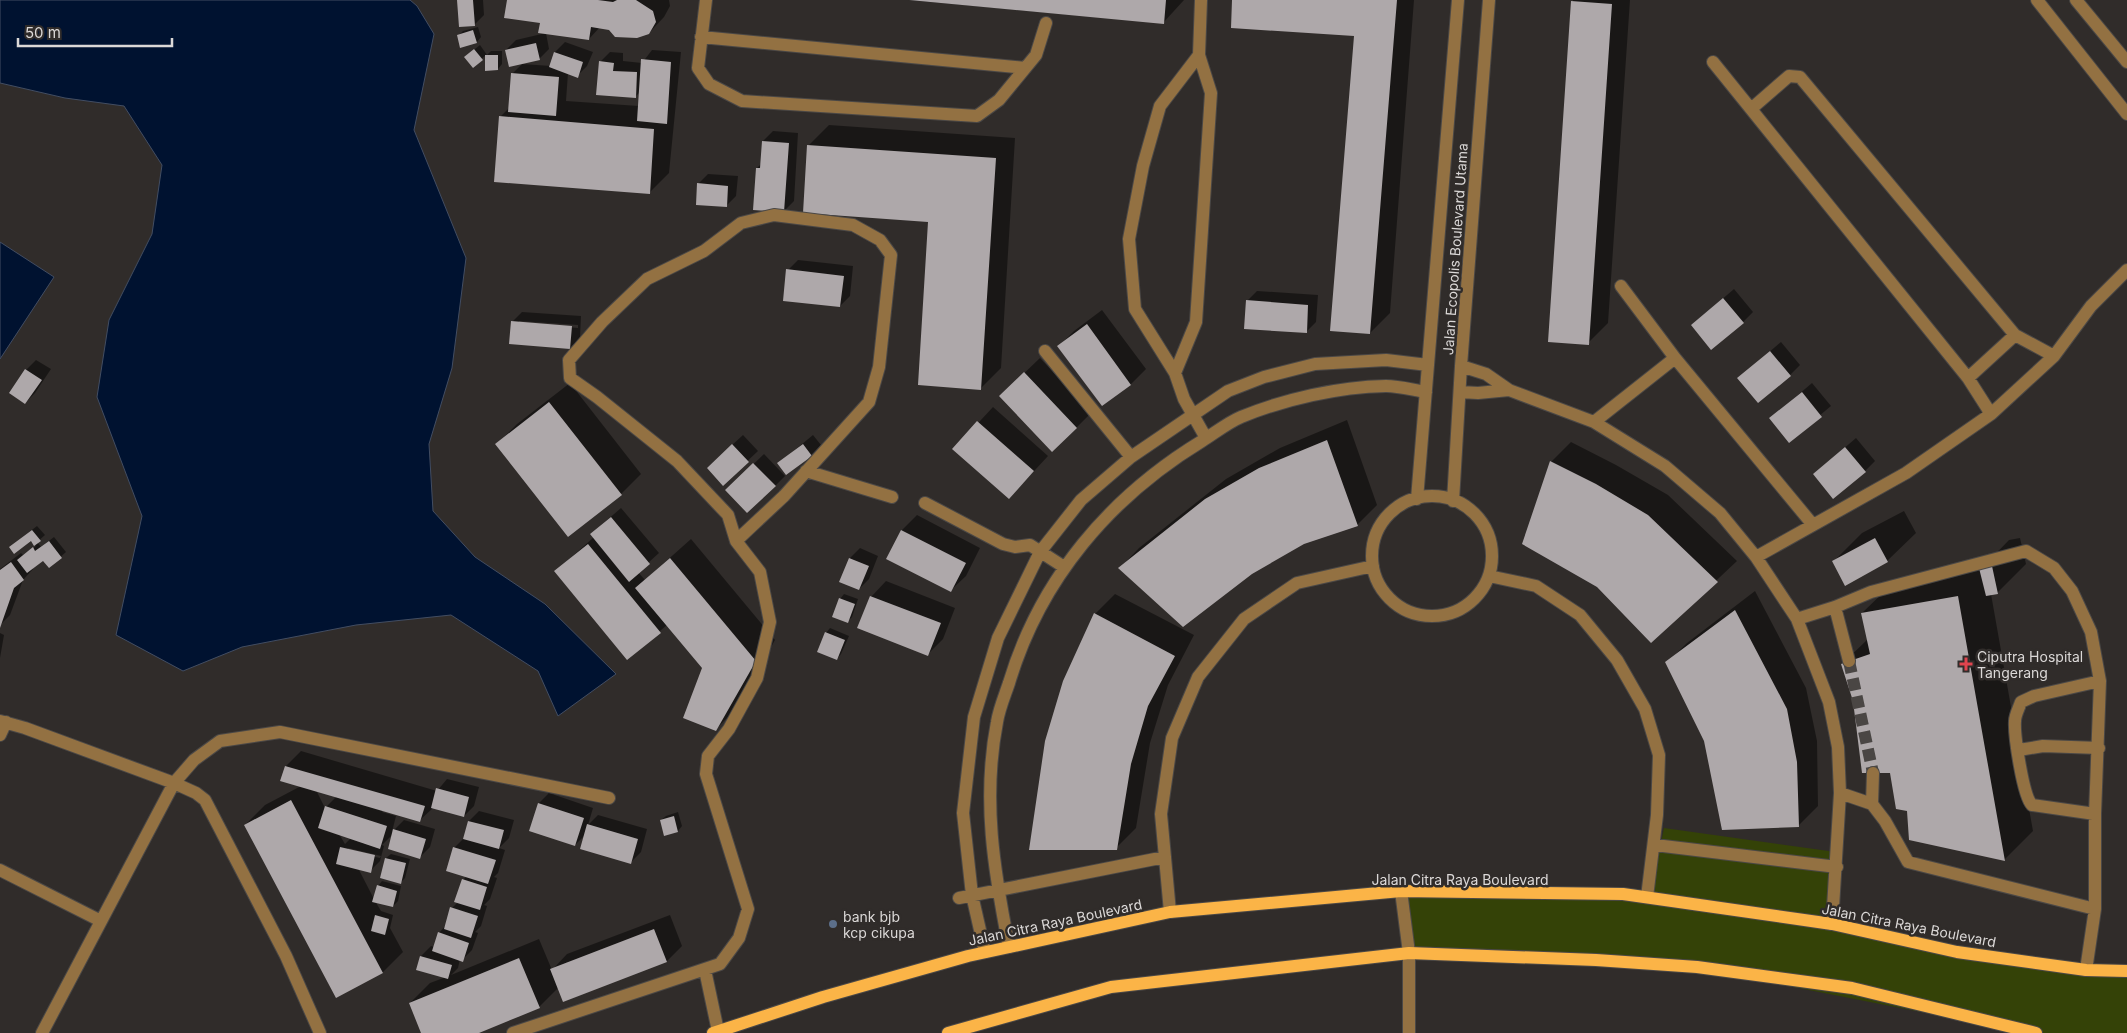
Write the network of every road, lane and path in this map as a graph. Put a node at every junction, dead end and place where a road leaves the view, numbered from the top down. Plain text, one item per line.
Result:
1 (706, 0) edge
2 (1201, 0) edge
3 (1458, 0) edge
4 (1489, 0) edge
5 (2037, 0) edge
6 (2076, 0) edge
7 (1046, 23) dead end
8 (701, 38) junction
9 (1199, 55) junction
10 (1713, 62) dead end
11 (2127, 62) edge
12 (1025, 68) junction
13 (1751, 109) junction
14 (2127, 114) edge
15 (2127, 270) edge
16 (1621, 286) dead end
17 (2015, 334) junction
18 (1045, 351) dead end
19 (2054, 356) junction
20 (1675, 358) junction
21 (1428, 365) junction
22 (1461, 366) junction
23 (1175, 373) junction
24 (1968, 378) junction
25 (1509, 390) junction
26 (1426, 392) junction
27 (1460, 392) junction
28 (1192, 414) junction
29 (1991, 414) junction
30 (1594, 422) junction
31 (1206, 438) junction
32 (1131, 457) junction
33 (806, 471) junction
34 (892, 496) dead end
35 (1417, 499) junction
36 (1454, 501) junction
37 (925, 503) dead end
38 (1813, 525) junction
39 (736, 541) junction
40 (1040, 552) junction
41 (1756, 557) junction
42 (1373, 566) junction
43 (1064, 567) junction
44 (1489, 576) junction
45 (1835, 607) junction
46 (1797, 619) junction
47 (1849, 661) tunnel mouth
48 (2100, 681) junction
49 (3, 721) edge
50 (0, 735) edge
51 (2098, 748) junction
52 (2019, 750) junction
53 (1873, 773) tunnel mouth
54 (174, 783) junction
55 (1840, 793) junction
56 (609, 798) dead end
57 (1872, 804) junction
58 (2094, 814) junction
59 (1655, 845) junction
60 (1165, 857) junction
61 (1837, 867) junction
62 (0, 870) edge
63 (998, 890) junction
64 (1401, 891) junction
65 (972, 895) junction
66 (1647, 897) junction
67 (959, 898) dead end
68 (2095, 909) junction
69 (1170, 912) junction
70 (101, 921) junction
71 (1832, 924) junction
72 (1009, 947) junction
73 (985, 952) junction
74 (1409, 953) junction
75 (705, 970) junction
76 (2086, 970) junction
77 (2127, 971) edge
78 (320, 1032) edge
79 (716, 1032) edge
80 (42, 1033) edge
81 (513, 1033) edge
82 (948, 1033) edge
83 (1409, 1033) edge
84 (2036, 1033) edge

1 - 8 street
2 - 9 street
3 - 21 street, Jalan Ecopolis Boulevard Utama
4 - 22 street, Jalan Ecopolis Boulevard Utama
5 - 14 street
6 - 11 street
7 - 12 street
8 - 12 street
8 - 12 street
9 - 23 street
9 - 23 street
10 - 13 street
13 - 17 street
13 - 24 street
15 - 19 street
16 - 20 street
17 - 19 street
17 - 24 street
18 - 32 street
19 - 29 street
20 - 30 street
20 - 38 street
21 - 26 street, Jalan Ecopolis Boulevard Utama
21 - 28 street
22 - 25 street
22 - 27 street, Jalan Ecopolis Boulevard Utama
23 - 28 street
24 - 29 street
25 - 27 street
25 - 30 street
26 - 31 street
26 - 35 street, Jalan Ecopolis Boulevard Utama
27 - 36 street, Jalan Ecopolis Boulevard Utama
28 - 31 street
28 - 32 street
29 - 38 street
30 - 41 street
31 - 43 street
32 - 40 street
33 - 34 street
33 - 39 street
33 - 39 street
35 - 36 street
35 - 42 street
36 - 44 street
37 - 40 street
38 - 41 street
39 - 75 street
40 - 43 street
40 - 65 street
41 - 46 street
42 - 44 street
42 - 60 street
43 - 63 street
44 - 59 street
45 - 46 street
45 - 47 street
45 - 48 street
46 - 55 street
48 - 51 street
48 - 52 street
49 - 50 street
49 - 54 street
51 - 52 street
51 - 58 street
52 - 58 street
53 - 57 street
54 - 56 street
54 - 70 street
54 - 78 street
55 - 57 street
55 - 61 street
57 - 68 street
58 - 68 street
59 - 61 street
59 - 66 street
60 - 63 street
60 - 69 street
61 - 71 street
62 - 70 street
63 - 65 street
63 - 72 street
64 - 66 main road, Jalan Citra Raya Boulevard
64 - 69 main road, Jalan Citra Raya Boulevard
64 - 74 street
65 - 67 street
65 - 73 street
66 - 71 main road, Jalan Citra Raya Boulevard
68 - 76 street
69 - 72 main road, Jalan Citra Raya Boulevard
70 - 80 street
71 - 76 main road, Jalan Citra Raya Boulevard
72 - 73 main road, Jalan Citra Raya Boulevard
73 - 79 main road, Jalan Citra Raya Boulevard
74 - 82 main road
74 - 83 street
74 - 84 main road
75 - 79 street
75 - 81 street
76 - 77 main road, Jalan Citra Raya Boulevard

